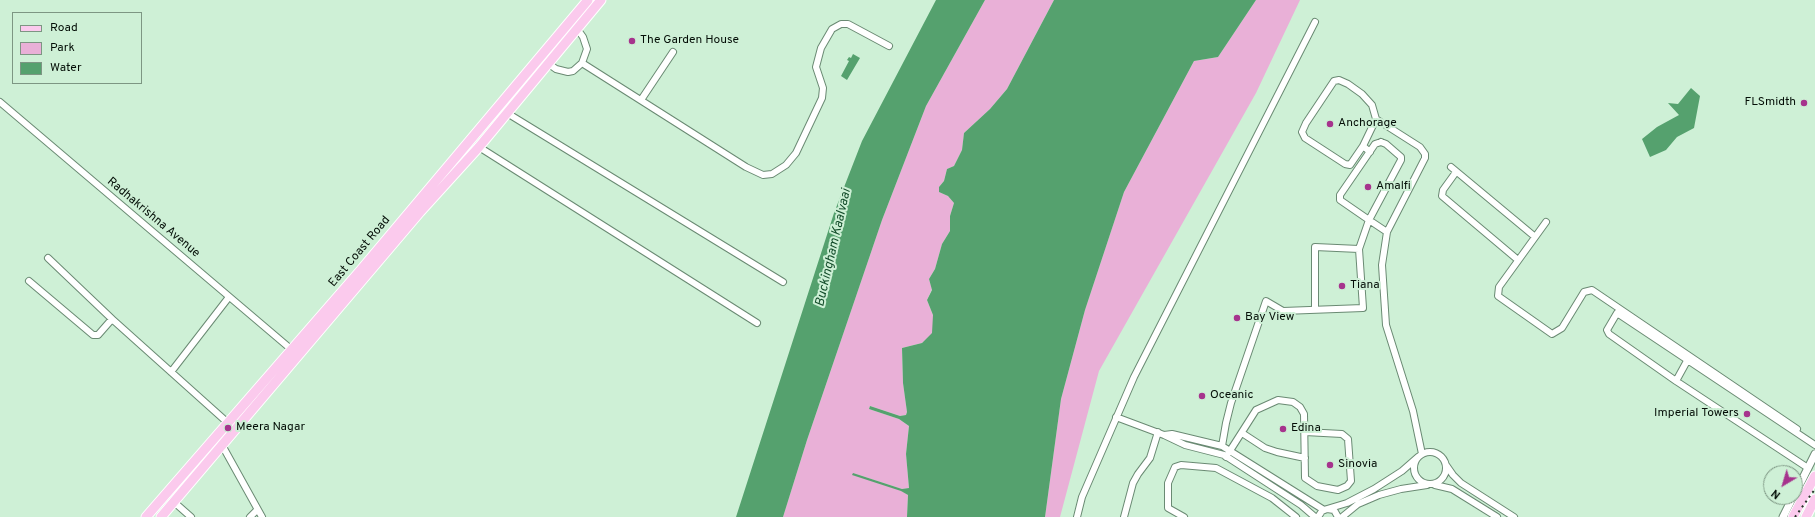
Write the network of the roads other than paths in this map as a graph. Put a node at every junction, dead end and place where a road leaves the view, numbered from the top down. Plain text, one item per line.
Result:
1 (588, 0) edge
2 (601, 0) edge
3 (1315, 22) dead end
4 (578, 30) junction
5 (888, 46) dead end
6 (673, 52) dead end
7 (582, 63) junction
8 (549, 64) junction
9 (641, 100) junction
10 (0, 102) edge
11 (507, 113) junction
12 (1376, 119) junction
13 (1363, 146) junction
14 (479, 147) junction
15 (1370, 152) junction
16 (1369, 220) junction
17 (1546, 222) dead end
18 (1387, 232) junction
19 (1534, 236) junction
20 (1359, 249) junction
21 (48, 258) dead end
22 (1518, 260) junction
23 (29, 281) dead end
24 (783, 282) dead end
25 (229, 297) junction
26 (1315, 309) junction
27 (112, 319) junction
28 (757, 322) dead end
29 (292, 350) junction
30 (1686, 361) junction
31 (171, 372) junction
32 (1676, 381) junction
33 (1116, 417) junction
34 (228, 423) junction
35 (1305, 432) junction
36 (1161, 433) junction
37 (1242, 433) junction
38 (1815, 441) edge
39 (222, 445) junction
40 (1815, 445) edge
41 (1222, 446) junction
42 (1230, 450) junction
43 (1815, 454) edge
44 (1420, 456) junction
45 (1226, 457) junction
46 (1305, 458) junction
47 (1446, 463) junction
48 (1808, 468) junction
49 (1815, 476) edge
50 (1803, 478) edge
51 (1430, 484) junction
52 (1815, 499) edge
53 (174, 502) junction
54 (1789, 505) edge
55 (1326, 509) junction
56 (257, 510) junction
57 (146, 517) edge
58 (161, 517) edge
59 (191, 517) edge
60 (250, 517) edge
61 (262, 517) edge
62 (1077, 517) edge
63 (1124, 517) edge
64 (1184, 517) edge
65 (1296, 517) edge
66 (1315, 517) edge
67 (1318, 517) edge
68 (1338, 517) edge
69 (1342, 517) edge
70 (1497, 517) edge
71 (1514, 517) edge
72 (1783, 517) edge
73 (1793, 517) edge
74 (1806, 517) edge

1 - 29 main road, East Coast Road
2 - 4 main road, East Coast Road
3 - 33 street
4 - 7 street
4 - 8 main road, East Coast Road
5 - 9 street
6 - 9 street
7 - 8 street
7 - 9 street
8 - 11 main road, East Coast Road
10 - 25 street, Radhakrishna Avenue
11 - 14 main road, East Coast Road
11 - 24 street
12 - 13 street
12 - 13 street
12 - 18 street
13 - 15 street
14 - 28 street
14 - 39 main road, East Coast Road
15 - 16 street
15 - 16 street
16 - 18 street
16 - 20 street
17 - 19 street
18 - 44 street
19 - 22 street
19 - 22 street
20 - 26 street
20 - 26 street
21 - 27 street
22 - 38 street
23 - 27 street
25 - 29 street, Radhakrishna Avenue
25 - 31 street
26 - 41 street
27 - 31 street
29 - 34 main road, East Coast Road
30 - 32 street
30 - 32 street
30 - 40 street
31 - 34 street
32 - 48 street
33 - 36 street
33 - 62 street
34 - 57 main road, East Coast Road
35 - 37 street
35 - 46 street
35 - 46 street
36 - 41 street
36 - 45 street
36 - 63 street
37 - 42 street
37 - 46 street
39 - 53 main road, East Coast Road
39 - 56 street
41 - 42 street
42 - 45 street
42 - 55 street
43 - 48 street
44 - 47 street
44 - 51 street
44 - 55 street
45 - 66 street
47 - 51 street
47 - 71 street
48 - 50 street
49 - 73 main road
51 - 69 street
51 - 70 street
52 - 74 main road
53 - 58 main road, East Coast Road
53 - 59 street
54 - 72 street
55 - 67 street
55 - 68 street
56 - 60 street
56 - 61 street
64 - 65 street

